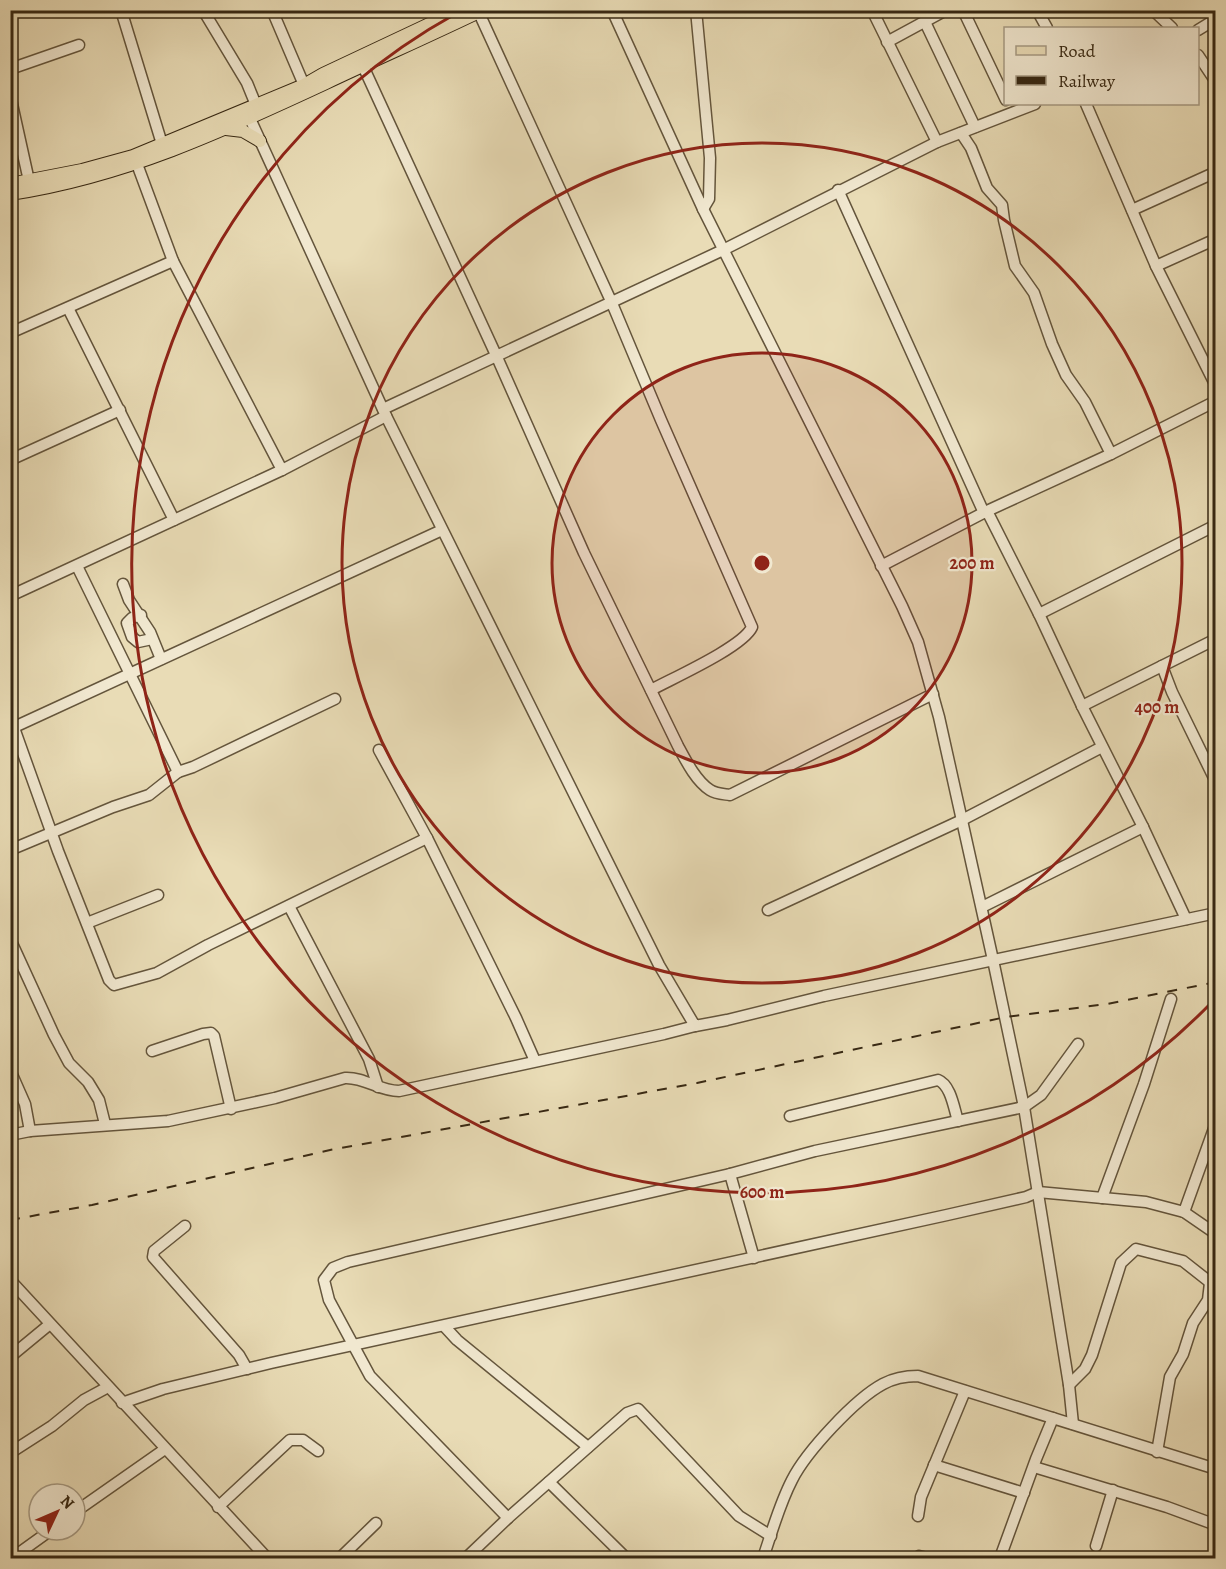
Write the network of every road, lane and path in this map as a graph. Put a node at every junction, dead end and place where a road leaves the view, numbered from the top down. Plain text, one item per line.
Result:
1 (121, 10) edge
2 (203, 10) edge
3 (272, 10) edge
4 (612, 10) edge
5 (696, 10) edge
6 (872, 10) edge
7 (946, 10) edge
8 (963, 10) edge
9 (1037, 10) edge
10 (1153, 10) edge
11 (458, 11) edge
12 (481, 11) edge
13 (1215, 19) edge
14 (925, 22) junction
15 (1046, 27) edge
16 (1169, 27) edge
17 (1199, 29) edge
18 (887, 42) junction
19 (79, 45) dead end
20 (1199, 58) edge
21 (363, 66) junction
22 (10, 69) edge
23 (1215, 82) edge
24 (304, 85) junction
25 (10, 94) edge
26 (1004, 97) edge
27 (1086, 105) edge
28 (1008, 106) edge
29 (251, 111) junction
30 (975, 127) junction
31 (225, 129) junction
32 (961, 133) junction
33 (260, 141) junction
34 (937, 142) junction
35 (162, 144) junction
36 (136, 164) junction
37 (1215, 172) edge
38 (29, 181) junction
39 (10, 184) edge
40 (838, 190) junction
41 (10, 194) edge
42 (703, 209) junction
43 (1132, 210) junction
44 (1215, 239) edge
45 (723, 250) junction
46 (173, 261) junction
47 (1156, 266) junction
48 (611, 301) junction
49 (68, 308) junction
50 (10, 333) edge
51 (496, 355) junction
52 (1215, 386) edge
53 (1215, 401) edge
54 (120, 410) junction
55 (384, 412) junction
56 (1107, 456) junction
57 (10, 460) edge
58 (282, 470) junction
59 (986, 512) junction
60 (174, 520) junction
61 (1215, 525) edge
62 (442, 530) junction
63 (77, 566) junction
64 (881, 566) junction
65 (123, 584) dead end
66 (10, 596) edge
67 (1040, 614) junction
68 (141, 615) junction
69 (152, 639) junction
70 (1215, 639) edge
71 (161, 659) junction
72 (1162, 666) junction
73 (129, 674) junction
74 (651, 690) junction
75 (933, 694) junction
76 (335, 699) dead end
77 (1082, 706) junction
78 (12, 729) edge
79 (1102, 747) junction
80 (379, 750) dead end
81 (177, 772) junction
82 (1215, 782) edge
83 (962, 820) junction
84 (1143, 827) junction
85 (52, 834) junction
86 (427, 838) junction
87 (10, 850) edge
88 (158, 895) dead end
89 (289, 906) junction
90 (982, 907) junction
91 (768, 910) dead end
92 (1215, 913) edge
93 (1186, 919) junction
94 (87, 923) junction
95 (10, 939) edge
96 (993, 960) junction
97 (1172, 999) dead end
98 (695, 1026) junction
99 (1078, 1044) dead end
100 (152, 1051) dead end
101 (536, 1061) junction
102 (10, 1070) edge
103 (378, 1087) junction
104 (1024, 1107) junction
105 (231, 1109) junction
106 (790, 1116) dead end
107 (958, 1121) junction
108 (1215, 1123) edge
109 (105, 1124) junction
110 (30, 1131) junction
111 (10, 1135) edge
112 (730, 1174) junction
113 (1038, 1192) junction
114 (1102, 1198) junction
115 (1184, 1212) junction
116 (185, 1226) dead end
117 (1215, 1233) edge
118 (754, 1258) junction
119 (10, 1280) edge
120 (1213, 1285) edge
121 (50, 1324) junction
122 (445, 1327) junction
123 (354, 1346) junction
124 (10, 1357) edge
125 (247, 1369) junction
126 (1069, 1385) junction
127 (108, 1387) junction
128 (965, 1391) junction
129 (122, 1403) junction
130 (1053, 1418) junction
131 (1073, 1424) junction
132 (588, 1447) junction
133 (165, 1449) junction
134 (318, 1450) dead end
135 (1157, 1452) junction
136 (10, 1453) edge
137 (934, 1465) junction
138 (1034, 1467) junction
139 (1215, 1469) edge
140 (549, 1482) junction
141 (1113, 1490) junction
142 (1024, 1493) junction
143 (87, 1504) edge
144 (218, 1507) junction
145 (918, 1516) dead end
146 (508, 1518) junction
147 (376, 1523) dead end
148 (1215, 1525) edge
149 (771, 1536) junction
150 (34, 1542) edge
151 (1096, 1546) dead end
152 (473, 1557) edge
153 (12, 1558) edge
154 (267, 1558) edge
155 (340, 1558) edge
156 (626, 1558) edge
157 (764, 1558) edge
158 (1000, 1558) edge

1 - 35 street
2 - 29 street
3 - 24 street
4 - 42 street
5 - 42 street
6 - 18 street
7 - 14 street
8 - 26 street
9 - 15 street
10 - 16 street
11 - 24 main road
12 - 21 main road
12 - 48 street
13 - 17 street
14 - 18 street
14 - 30 street
18 - 34 street
19 - 22 street
20 - 23 street
21 - 29 main road
21 - 51 street
24 - 29 main road
25 - 38 street
27 - 43 street
28 - 30 street
29 - 31 main road
29 - 33 street
29 - 35 main road
30 - 32 street
31 - 33 main road
31 - 36 main road
32 - 34 street
32 - 56 street
33 - 55 street
34 - 40 street
35 - 38 main road
36 - 41 main road
36 - 46 street
37 - 43 street
38 - 39 main road
40 - 45 street
40 - 59 street
42 - 45 street
43 - 47 street
44 - 47 street
45 - 48 street
45 - 64 street
46 - 49 street
46 - 58 street
47 - 52 street
48 - 51 street
48 - 74 street
49 - 50 street
49 - 54 street
51 - 55 street
51 - 74 street
53 - 56 street
54 - 57 street
54 - 60 street
55 - 58 street
55 - 62 street
56 - 59 street
58 - 60 street
59 - 64 street
59 - 67 street
60 - 63 street
61 - 67 street
62 - 71 street
62 - 98 street
63 - 66 street
63 - 73 street
64 - 75 street
65 - 68 street
67 - 77 street
68 - 69 street
68 - 69 street
69 - 71 street
70 - 72 street
71 - 73 street
72 - 77 street
72 - 82 street
73 - 78 street
73 - 81 street
74 - 75 street
75 - 83 street
76 - 81 street
77 - 79 street
78 - 85 street
79 - 83 street
79 - 84 street
80 - 86 street
81 - 85 street
83 - 90 street
83 - 91 street
84 - 90 street
84 - 93 street
85 - 87 street
85 - 94 street
86 - 89 street
86 - 101 street
88 - 94 street
89 - 94 street
89 - 103 street
90 - 96 street
92 - 93 street
93 - 96 street
95 - 109 street
96 - 98 street
96 - 104 street
97 - 114 street
98 - 101 street
99 - 104 street
100 - 105 street
101 - 103 street
102 - 110 street
103 - 105 street
104 - 107 street
104 - 113 street
105 - 109 street
106 - 107 street
107 - 112 street
108 - 115 street
109 - 110 street
110 - 111 street
112 - 118 street
112 - 123 street
113 - 114 street
113 - 118 street
113 - 126 street
114 - 115 street
115 - 117 street
116 - 125 street
118 - 122 street
119 - 121 street
120 - 126 street
120 - 135 street
121 - 124 street
121 - 127 street
122 - 123 street
122 - 132 street
123 - 125 street
123 - 146 street
125 - 129 street
126 - 131 street
127 - 129 street
127 - 136 street
128 - 130 street
128 - 137 street
128 - 149 street
129 - 133 street
130 - 131 street
130 - 138 street
131 - 135 street
132 - 140 street
132 - 149 street
133 - 143 street
133 - 144 street
134 - 144 street
135 - 139 street
137 - 142 street
137 - 145 street
138 - 141 street
138 - 142 street
140 - 146 street
140 - 156 street
141 - 148 street
141 - 151 street
142 - 158 street
144 - 154 street
146 - 152 street
147 - 155 street
149 - 157 street
150 - 153 street

